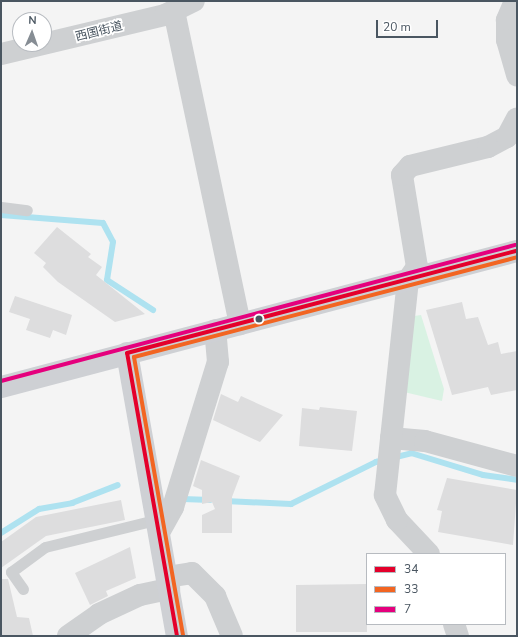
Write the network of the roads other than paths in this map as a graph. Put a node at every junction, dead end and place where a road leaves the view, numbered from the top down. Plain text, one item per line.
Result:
1 (194, 1) edge
2 (515, 1) edge
3 (174, 11) junction
4 (1, 54) edge
5 (517, 76) edge
6 (517, 118) edge
7 (1, 207) edge
8 (27, 210) dead end
9 (517, 251) edge
10 (408, 280) junction
11 (240, 324) junction
12 (215, 330) junction
13 (127, 353) junction
14 (1, 387) edge
15 (390, 438) junction
16 (517, 466) edge
17 (160, 524) junction
18 (427, 553) edge
19 (168, 583) junction
20 (23, 589) dead end
21 (454, 625) edge
22 (68, 636) edge
23 (177, 636) edge
24 (232, 636) edge
25 (458, 636) edge

1 - 3 street, 西国街道
2 - 5 street
3 - 4 street, 西国街道
3 - 11 street
6 - 10 street
7 - 8 lane
9 - 10 main road
10 - 11 main road
10 - 15 street
11 - 12 main road
12 - 13 main road
12 - 17 street
13 - 14 main road
13 - 17 main road
15 - 16 street
15 - 18 street
17 - 19 main road
17 - 20 lane
19 - 22 street
19 - 23 main road
19 - 24 street
21 - 25 street

